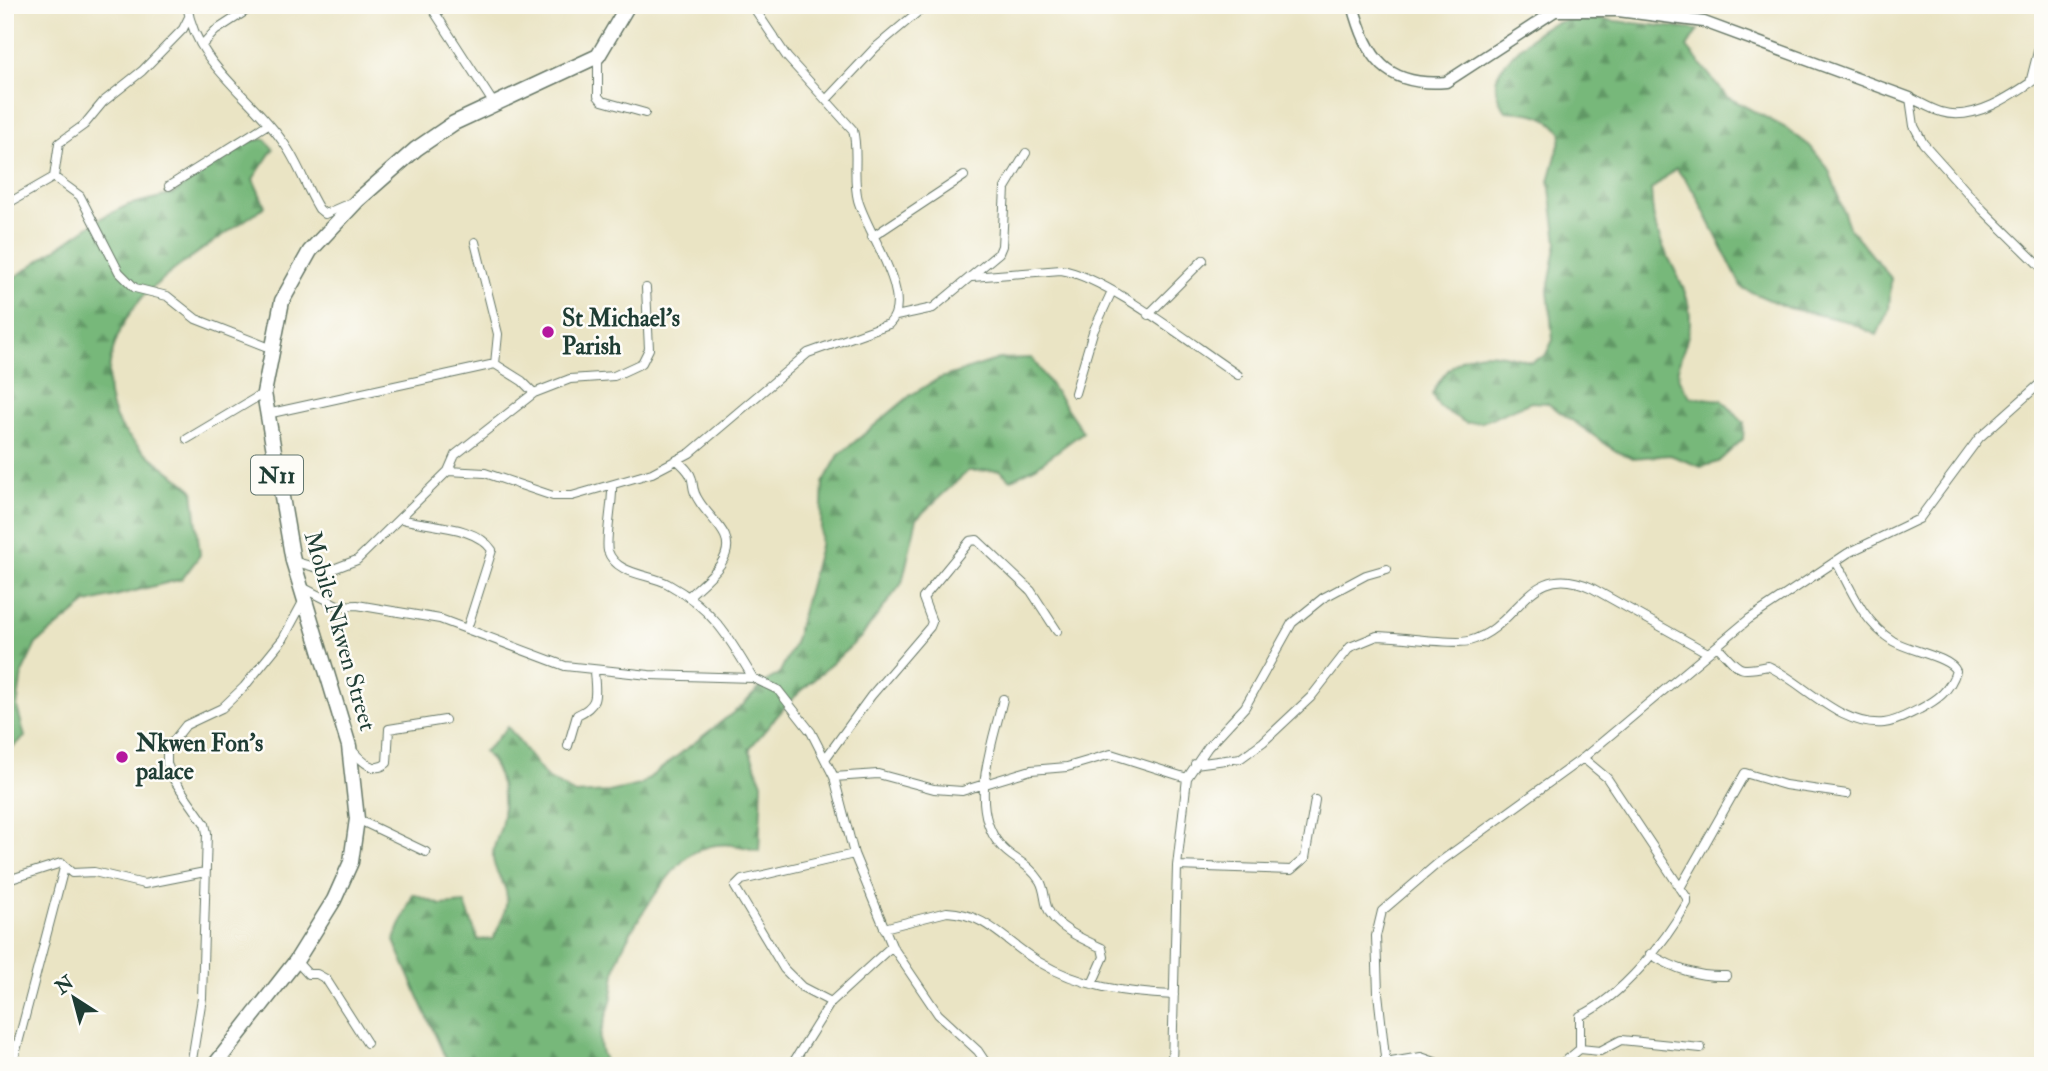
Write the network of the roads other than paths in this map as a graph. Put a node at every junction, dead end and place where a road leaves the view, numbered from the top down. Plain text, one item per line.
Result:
1 (187, 5) edge
2 (256, 5) edge
3 (430, 5) edge
4 (628, 5) edge
5 (752, 5) edge
6 (926, 5) edge
7 (1353, 5) edge
8 (189, 17) junction
9 (183, 29) junction
10 (193, 29) junction
11 (2043, 32) edge
12 (202, 45) junction
13 (598, 56) junction
14 (2043, 74) edge
15 (2030, 83) junction
16 (1910, 98) junction
17 (826, 100) junction
18 (494, 104) junction
19 (645, 113) dead end
20 (268, 124) junction
21 (1026, 153) dead end
22 (964, 176) dead end
23 (54, 177) junction
24 (169, 186) dead end
25 (358, 200) junction
26 (5, 205) edge
27 (872, 236) junction
28 (475, 242) dead end
29 (1203, 260) dead end
30 (2043, 269) edge
31 (972, 277) junction
32 (646, 288) dead end
33 (1112, 291) junction
34 (1148, 315) junction
35 (897, 316) junction
36 (270, 348) junction
37 (495, 364) junction
38 (1238, 375) dead end
39 (2043, 381) edge
40 (264, 393) junction
41 (534, 393) junction
42 (1075, 393) dead end
43 (267, 414) junction
44 (187, 439) dead end
45 (677, 460) junction
46 (448, 471) junction
47 (612, 486) junction
48 (402, 519) junction
49 (293, 561) junction
50 (1836, 561) junction
51 (1387, 569) dead end
52 (302, 594) junction
53 (688, 597) junction
54 (467, 629) junction
55 (1057, 631) dead end
56 (1717, 646) junction
57 (1708, 653) junction
58 (594, 670) junction
59 (753, 678) junction
60 (1003, 699) dead end
61 (444, 720) dead end
62 (349, 746) junction
63 (568, 746) dead end
64 (1583, 758) junction
65 (825, 759) junction
66 (1195, 765) junction
67 (834, 777) junction
68 (1187, 778) junction
69 (984, 785) junction
70 (1847, 794) dead end
71 (1315, 800) dead end
72 (357, 818) junction
73 (426, 852) dead end
74 (854, 854) junction
75 (1177, 866) junction
76 (64, 868) junction
77 (205, 872) junction
78 (5, 881) edge
79 (1679, 888) junction
80 (884, 928) junction
81 (892, 946) junction
82 (1650, 954) junction
83 (296, 961) junction
84 (1726, 976) dead end
85 (1092, 984) junction
86 (1174, 995) junction
87 (831, 1002) junction
88 (368, 1043) dead end
89 (1701, 1048) dead end
90 (1580, 1049) junction
91 (1385, 1064) edge
92 (12, 1066) edge
93 (191, 1066) edge
94 (214, 1066) edge
95 (791, 1066) edge
96 (988, 1066) edge
97 (1172, 1066) edge
98 (1446, 1066) edge
99 (1546, 1066) edge

1 - 8 street
2 - 12 street
3 - 18 street
4 - 13 highway
5 - 17 street
6 - 17 street
7 - 16 street
8 - 9 street
8 - 10 street
9 - 10 street
9 - 23 street
10 - 12 street
11 - 15 street
12 - 20 street
13 - 18 highway, Mobile Nkwen Street / N11
13 - 19 street
14 - 15 street
15 - 16 street
16 - 30 street
17 - 27 street
18 - 25 highway, Mobile Nkwen Street / N11
20 - 24 street
20 - 25 street
21 - 31 street
22 - 27 street
23 - 26 street
23 - 36 street
25 - 36 highway, Mobile Nkwen Street / N11
27 - 35 street
28 - 37 street
29 - 34 street
31 - 33 street
31 - 35 street
32 - 41 street
33 - 34 street
33 - 42 street
34 - 38 street
35 - 45 street
36 - 40 highway, Mobile Nkwen Street / N11
37 - 41 street
37 - 43 street
39 - 50 street
40 - 43 highway, Mobile Nkwen Street / N11
40 - 44 street
41 - 46 street
43 - 49 highway, Mobile Nkwen Street / N11
45 - 47 street
45 - 53 street
46 - 47 street
46 - 48 street
47 - 53 street
48 - 49 street
48 - 54 street
49 - 52 highway, Mobile Nkwen Street / N11
50 - 56 street
50 - 56 street
51 - 66 street
52 - 54 street
52 - 62 highway, Mobile Nkwen Street / N11
52 - 77 street
53 - 59 street
54 - 58 street
55 - 65 street
56 - 57 street
57 - 64 street
57 - 66 street
58 - 59 street
58 - 63 street
59 - 65 street
60 - 69 street
61 - 62 street
62 - 72 highway, Mobile Nkwen Street / N11
64 - 79 street
64 - 91 street
65 - 67 street
66 - 68 street
67 - 69 street
67 - 74 street
68 - 69 street
68 - 75 street
69 - 85 street
70 - 79 street
71 - 75 street
72 - 73 street
72 - 83 highway, Mobile Nkwen Street / N11
74 - 80 street
74 - 87 street
75 - 86 street
76 - 77 street
76 - 78 street
76 - 92 street
77 - 93 street
79 - 82 street
80 - 81 street
80 - 85 street
81 - 87 street
81 - 96 street
82 - 84 street
82 - 90 street
83 - 88 street
83 - 94 highway, Mobile Nkwen Street / N11
85 - 86 street
86 - 97 street
87 - 95 street
89 - 90 street
90 - 99 street
91 - 98 street

